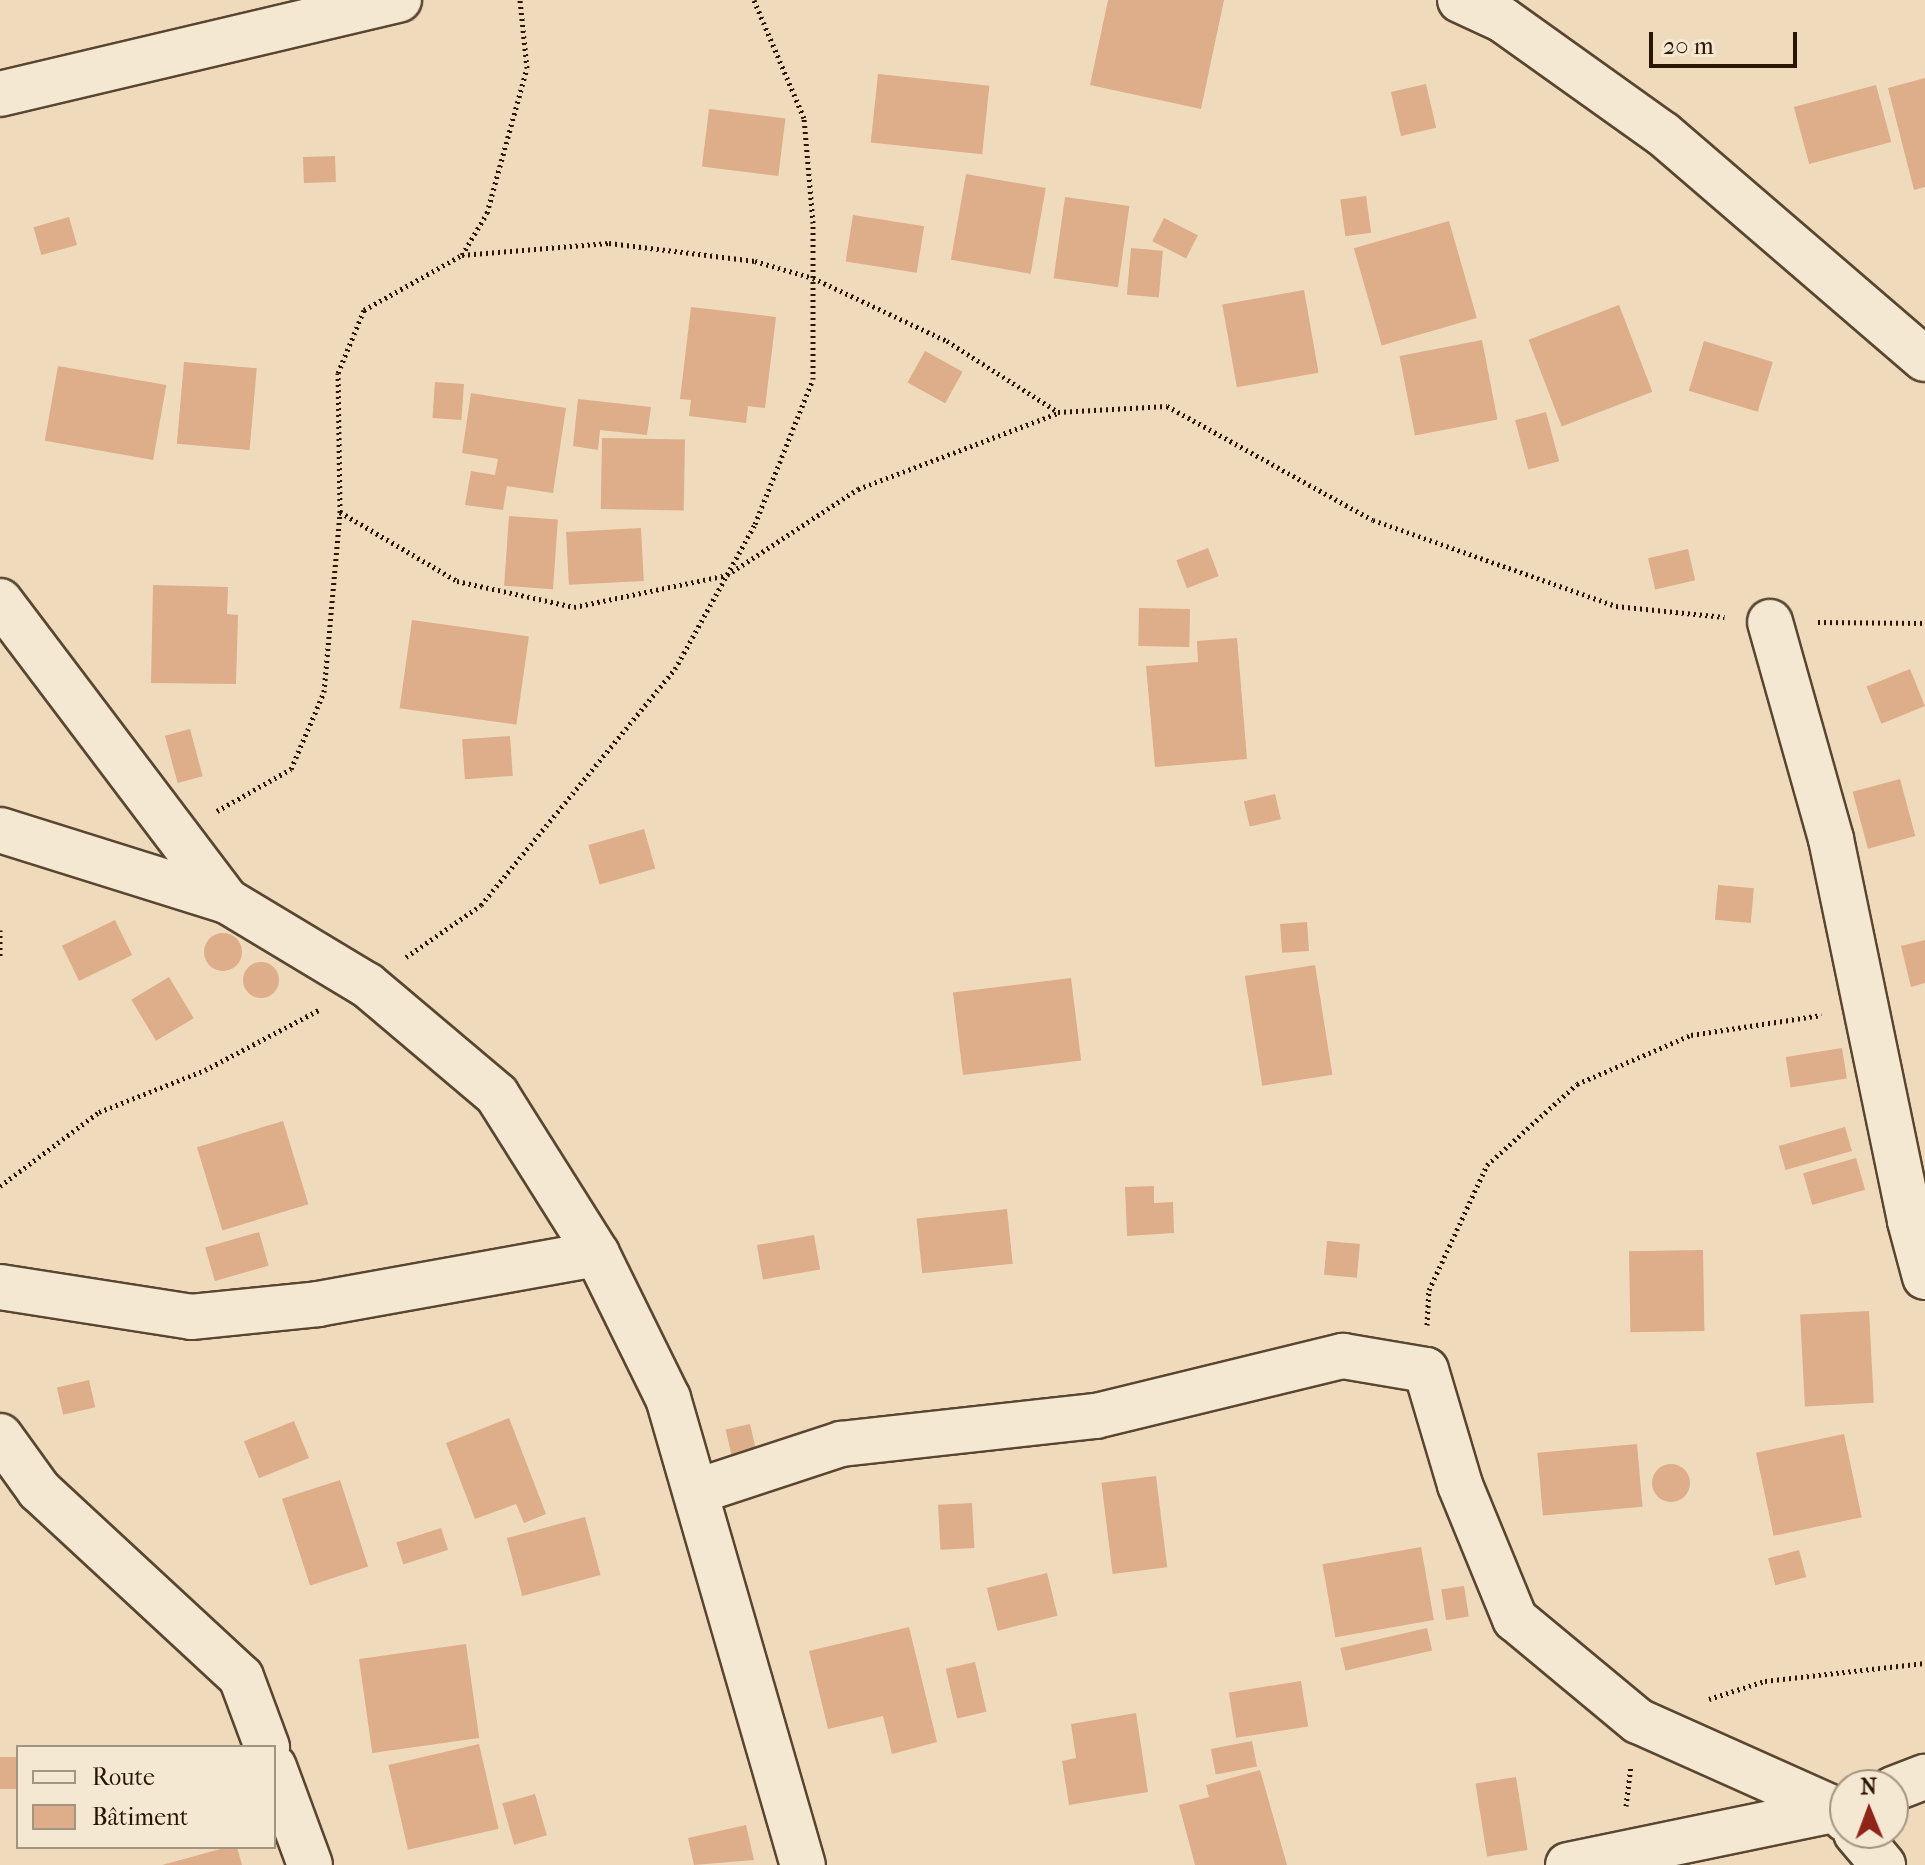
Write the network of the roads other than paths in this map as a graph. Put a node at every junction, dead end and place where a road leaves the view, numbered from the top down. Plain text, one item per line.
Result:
1 (399, 0) edge
2 (1460, 0) edge
3 (0, 94) edge
4 (1925, 359) edge
5 (0, 601) edge
6 (1770, 622) road end
7 (0, 830) edge
8 (227, 901) junction
9 (1917, 1220) edge
10 (597, 1254) junction
11 (1925, 1277) edge
12 (0, 1287) edge
13 (0, 1436) edge
14 (698, 1491) junction
15 (266, 1745) edge
16 (276, 1772) edge
17 (1829, 1809) edge
18 (1829, 1820) edge
19 (1871, 1849) edge
20 (310, 1865) edge
21 (803, 1865) edge
22 (1568, 1865) edge
23 (1883, 1865) edge

1 - 3 street
2 - 4 street
5 - 8 street
6 - 9 street
7 - 8 street
8 - 10 street
9 - 11 street
10 - 12 street
10 - 14 street
13 - 15 street
14 - 17 street
14 - 21 street
16 - 20 street
18 - 22 street
19 - 23 street

